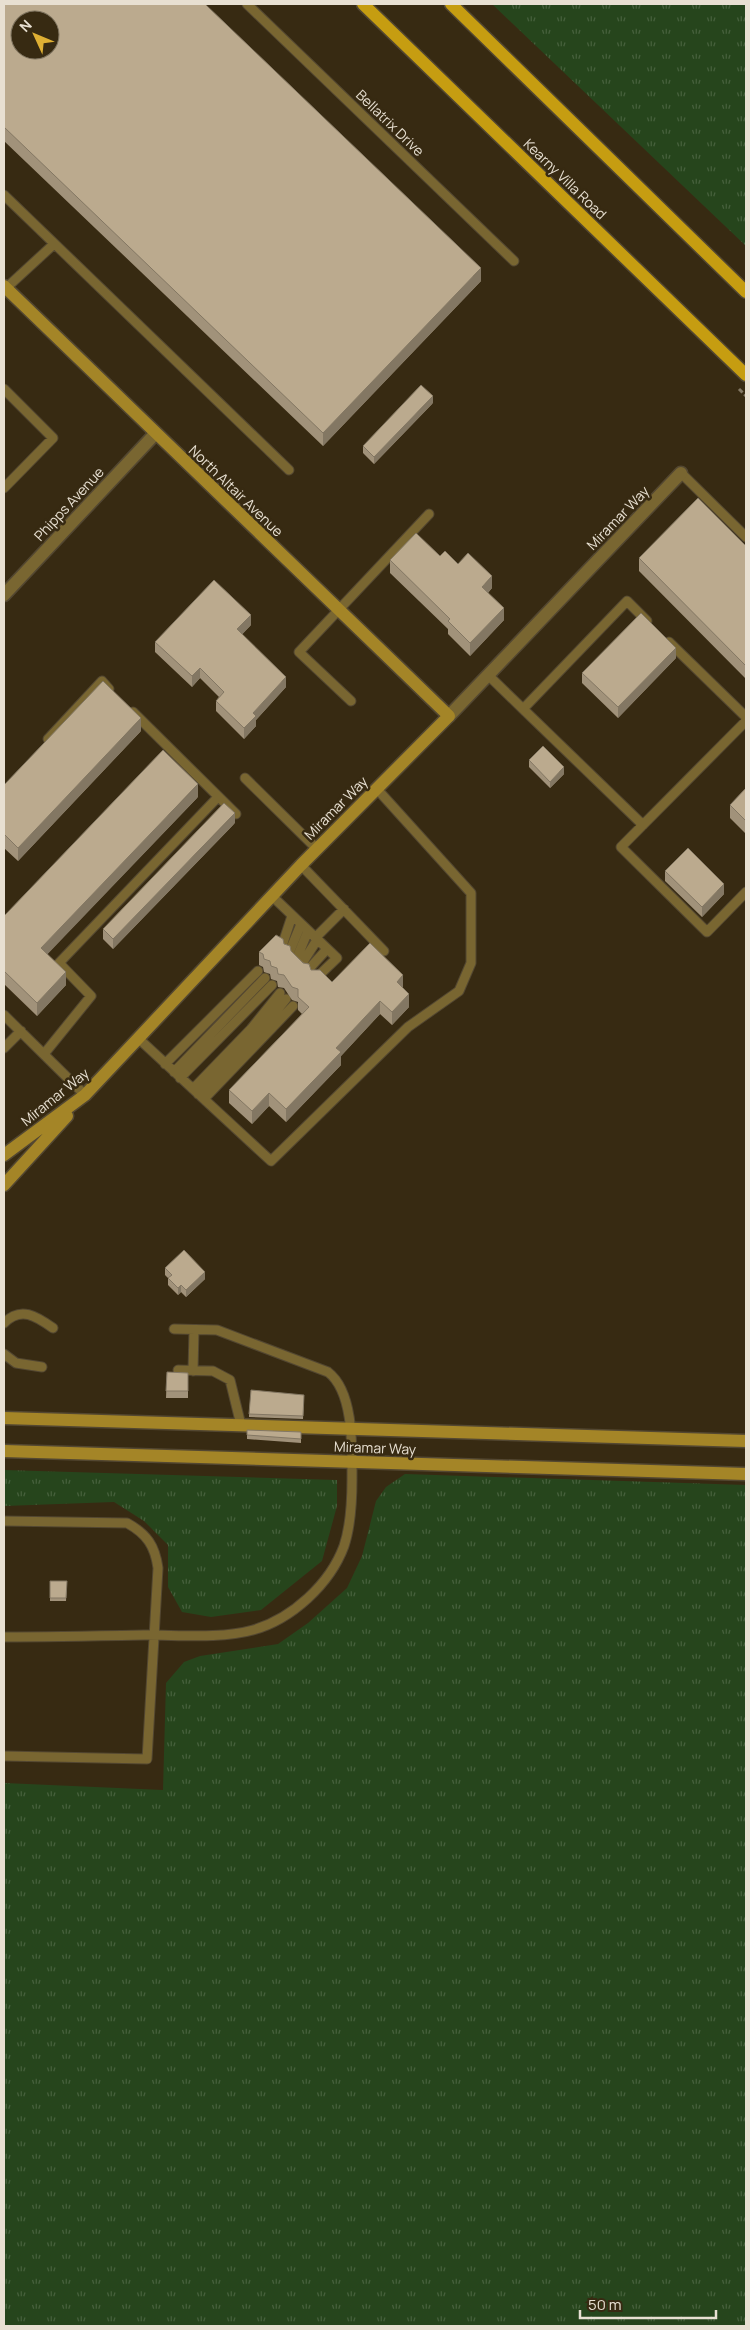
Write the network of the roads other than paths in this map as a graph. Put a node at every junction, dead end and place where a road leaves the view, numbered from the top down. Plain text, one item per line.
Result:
1 (247, 4) edge
2 (363, 4) edge
3 (451, 4) edge
4 (4, 195) edge
5 (54, 244) junction
6 (514, 261) dead end
7 (4, 288) edge
8 (746, 292) edge
9 (746, 375) edge
10 (4, 389) edge
11 (155, 434) junction
12 (289, 470) dead end
13 (681, 473) joint
14 (4, 488) edge
15 (429, 514) dead end
16 (746, 537) edge
17 (4, 595) edge
18 (338, 610) junction
19 (488, 675) junction
20 (115, 694) edge
21 (351, 701) dead end
22 (128, 707) edge
23 (523, 709) junction
24 (449, 716) junction
25 (746, 717) edge
26 (746, 720) edge
27 (43, 744) edge
28 (245, 778) dead end
29 (377, 788) junction
30 (218, 797) junction
31 (236, 814) edge
32 (643, 825) junction
33 (317, 849) junction
34 (301, 865) junction
35 (746, 892) edge
36 (272, 896) junction
37 (344, 909) junction
38 (292, 916) junction
39 (301, 924) junction
40 (313, 936) junction
41 (327, 949) junction
42 (384, 951) dead end
43 (258, 971) dead end
44 (265, 978) edge
45 (315, 979) edge
46 (272, 985) edge
47 (283, 996) dead end
48 (293, 1006) edge
49 (4, 1015) edge
50 (21, 1032) junction
51 (140, 1039) junction
52 (4, 1048) edge
53 (44, 1054) junction
54 (165, 1064) junction
55 (177, 1075) junction
56 (198, 1094) junction
57 (85, 1095) junction
58 (4, 1155) edge
59 (4, 1185) edge
60 (4, 1323) edge
61 (53, 1328) dead end
62 (174, 1329) dead end
63 (194, 1330) junction
64 (4, 1354) edge
65 (42, 1367) dead end
66 (178, 1370) dead end
67 (194, 1371) junction
68 (4, 1418) edge
69 (242, 1425) junction
70 (350, 1430) junction
71 (746, 1440) edge
72 (4, 1451) edge
73 (352, 1463) junction
74 (746, 1474) edge
75 (4, 1520) edge
76 (154, 1635) junction
77 (4, 1637) edge
78 (4, 1756) edge

1 - 6 lane, Bellatrix Drive
2 - 9 main road, Kearny Villa Road
3 - 8 main road
4 - 5 lane
5 - 7 lane
5 - 12 lane
7 - 11 main road, North Altair Avenue
10 - 14 lane
11 - 17 street, Phipps Avenue
11 - 18 main road, North Altair Avenue
13 - 16 lane
13 - 19 street, Miramar Way
15 - 18 lane
18 - 21 lane
18 - 24 main road, North Altair Avenue
19 - 23 lane
19 - 24 street, Miramar Way
20 - 27 lane
22 - 30 lane
23 - 25 lane
23 - 32 lane
24 - 29 main road, Miramar Way
26 - 32 lane
28 - 33 lane
29 - 33 main road, Miramar Way
29 - 56 lane
30 - 31 lane
30 - 53 lane
32 - 35 lane
33 - 34 main road, Miramar Way
34 - 36 main road, Miramar Way
34 - 37 lane
36 - 38 lane
36 - 51 main road, Miramar Way
37 - 40 lane
37 - 42 lane
38 - 39 lane
38 - 39 lane
39 - 40 lane
40 - 41 lane
40 - 41 lane
41 - 45 lane
43 - 54 lane
44 - 55 lane
46 - 55 lane
47 - 56 lane
48 - 56 lane
49 - 50 lane
50 - 52 lane
50 - 53 lane
51 - 54 lane
51 - 57 main road, Miramar Way
53 - 57 lane
54 - 55 lane
55 - 56 lane
57 - 58 main road, Miramar Way
57 - 59 main road
60 - 61 lane
62 - 63 lane
63 - 67 lane
63 - 70 lane
64 - 65 lane
66 - 67 lane
67 - 69 lane
68 - 69 main road, Miramar Way
69 - 70 main road, Miramar Way
70 - 71 main road, Miramar Way
70 - 73 lane
72 - 73 main road, Miramar Way
73 - 74 main road, Miramar Way
73 - 76 lane
75 - 76 lane
76 - 77 lane
76 - 78 lane

